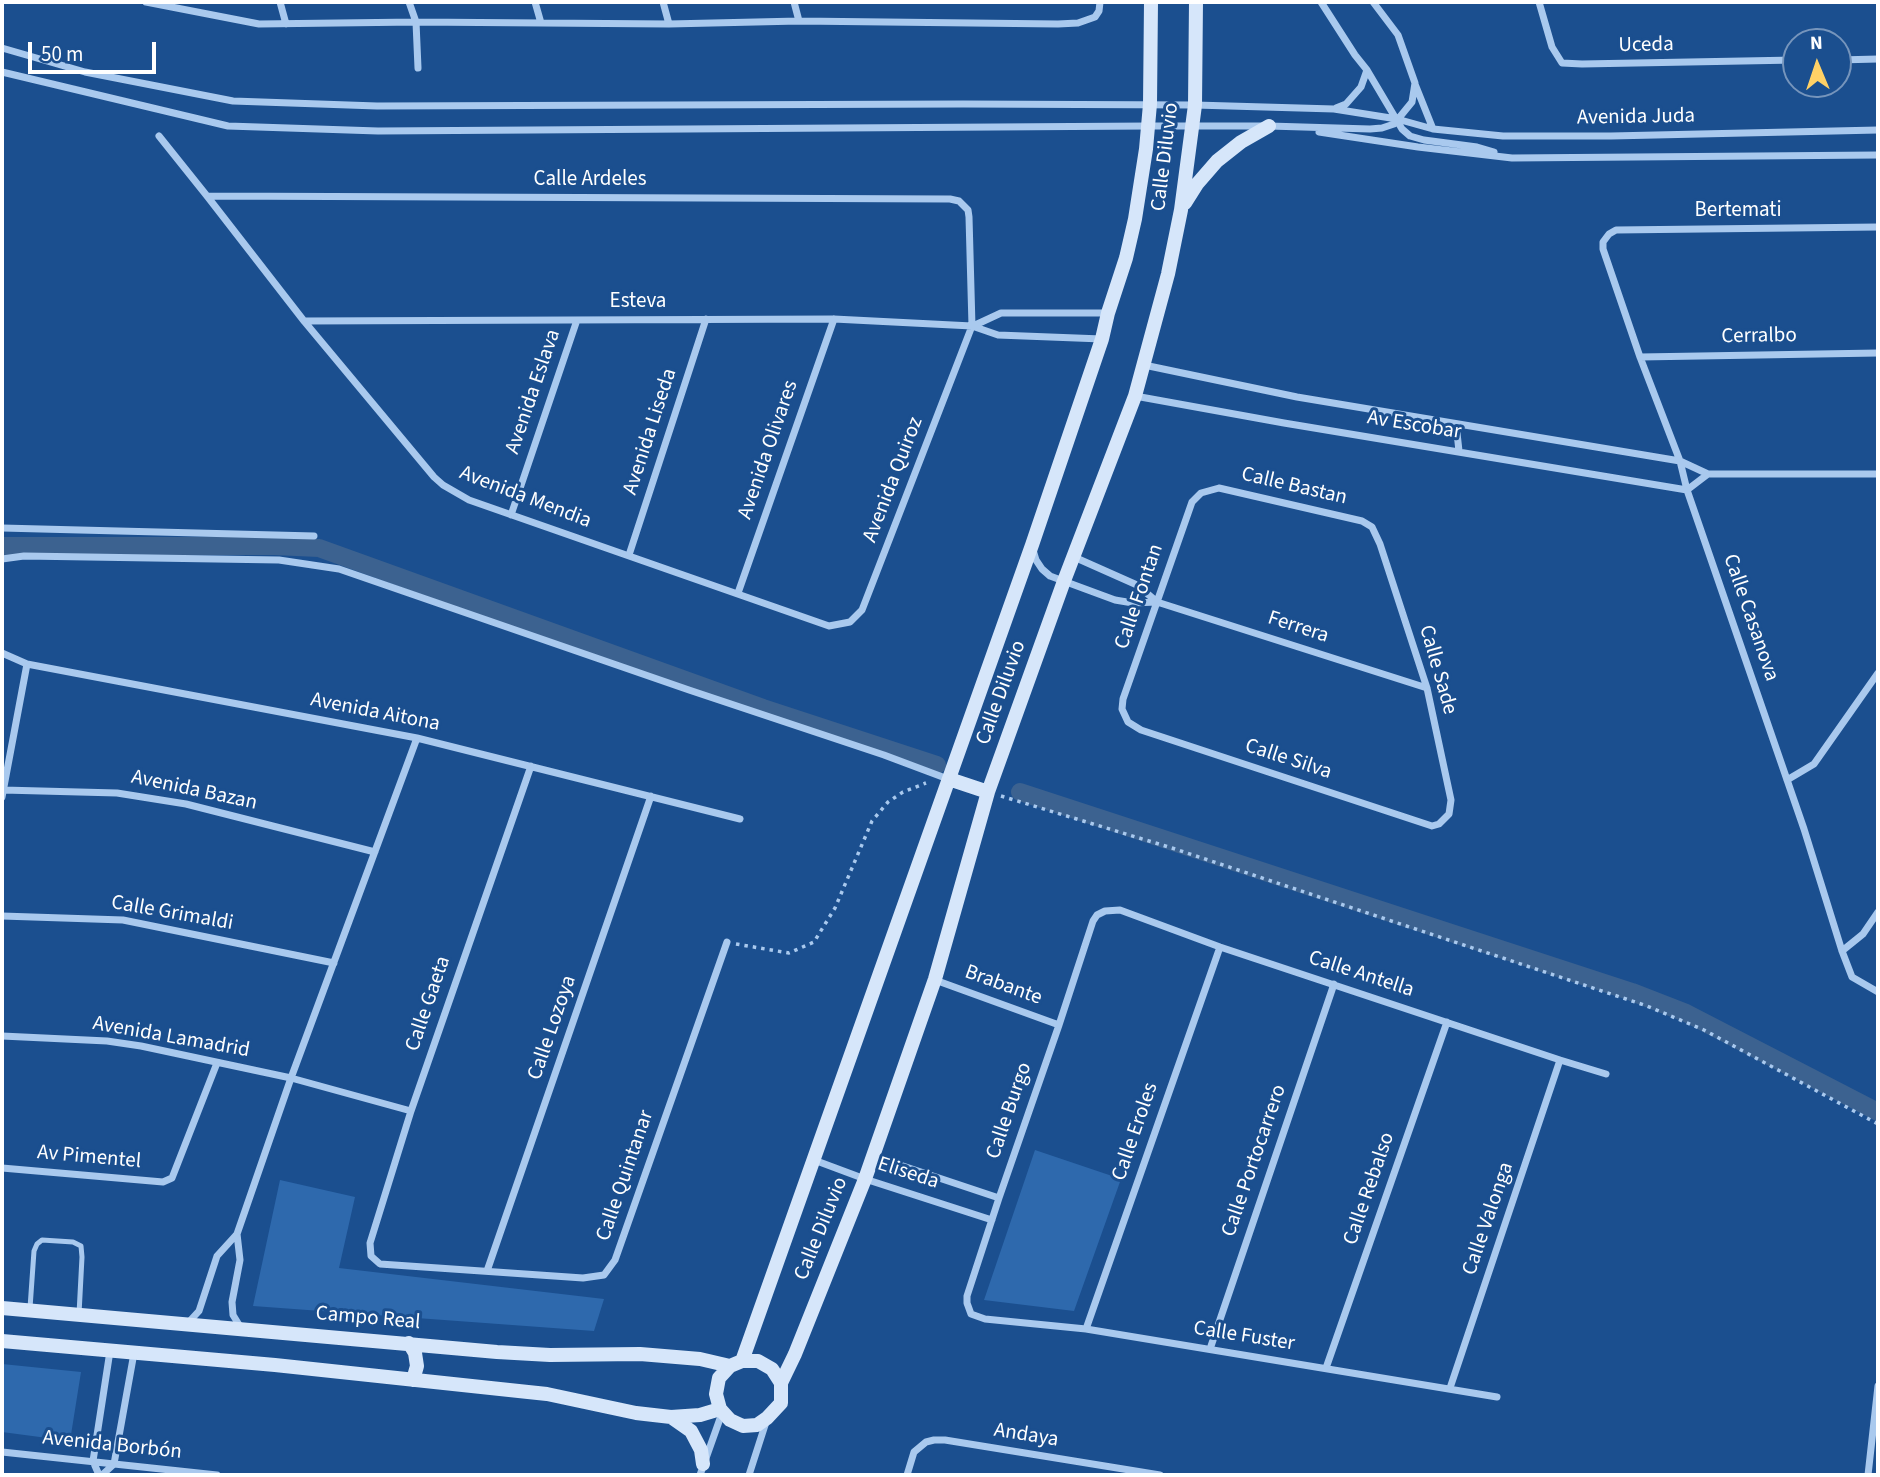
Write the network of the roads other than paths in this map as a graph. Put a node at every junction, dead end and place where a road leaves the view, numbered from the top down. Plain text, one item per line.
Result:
1 (146, 2) edge
2 (280, 2) edge
3 (409, 2) edge
4 (534, 2) edge
5 (663, 2) edge
6 (794, 2) edge
7 (1100, 2) edge
8 (1151, 2) edge
9 (1196, 2) edge
10 (1321, 2) edge
11 (1373, 2) edge
12 (1539, 2) edge
13 (799, 21) junction
14 (415, 23) junction
15 (541, 23) junction
16 (286, 24) junction
17 (669, 24) junction
18 (2, 48) edge
19 (1878, 59) edge
20 (1852, 60) edge
21 (1782, 61) edge
22 (418, 68) dead end
23 (1367, 70) junction
24 (2, 72) edge
25 (1415, 83) junction
26 (1150, 104) junction
27 (1195, 105) junction
28 (1334, 109) junction
29 (1397, 119) junction
30 (1149, 126) junction
31 (1193, 126) junction
32 (1269, 126) junction
33 (1287, 127) junction
34 (1433, 129) junction
35 (1878, 130) edge
36 (159, 136) dead end
37 (1878, 155) edge
38 (1512, 158) junction
39 (207, 196) junction
40 (1181, 210) junction
41 (1878, 227) edge
42 (1603, 242) joint
43 (1108, 313) junction
44 (706, 319) junction
45 (834, 319) junction
46 (577, 320) junction
47 (304, 321) junction
48 (972, 326) junction
49 (1102, 339) junction
50 (1878, 353) edge
51 (1640, 357) junction
52 (1144, 365) junction
53 (1135, 396) junction
54 (1456, 424) junction
55 (1459, 451) junction
56 (1680, 461) junction
57 (1709, 474) junction
58 (1878, 474) edge
59 (1687, 490) junction
60 (1201, 493) joint
61 (510, 515) junction
62 (2, 528) edge
63 (1375, 533) joint
64 (314, 536) dead end
65 (1032, 545) junction
66 (629, 555) junction
67 (1074, 557) junction
68 (2, 559) edge
69 (1064, 581) junction
70 (738, 593) junction
71 (1157, 602) junction
72 (829, 626) joint
73 (2, 653) edge
74 (27, 664) junction
75 (1878, 673) edge
76 (1427, 688) junction
77 (1124, 716) joint
78 (417, 738) junction
79 (531, 766) junction
80 (949, 779) junction
81 (1787, 780) junction
82 (988, 792) junction
83 (3, 794) edge
84 (652, 796) junction
85 (740, 819) dead end
86 (1445, 819) joint
87 (375, 852) junction
88 (1105, 911) joint
89 (1878, 912) edge
90 (2, 916) edge
91 (727, 942) road end
92 (1220, 947) junction
93 (1842, 951) junction
94 (334, 963) junction
95 (935, 979) junction
96 (1334, 984) junction
97 (1878, 992) edge
98 (1447, 1022) junction
99 (1059, 1025) junction
100 (2, 1036) edge
101 (1560, 1060) junction
102 (217, 1063) junction
103 (1606, 1074) dead end
104 (291, 1078) junction
105 (411, 1111) junction
106 (873, 1156) junction
107 (814, 1160) junction
108 (2, 1168) edge
109 (865, 1179) junction
110 (999, 1198) junction
111 (992, 1220) junction
112 (237, 1234) junction
113 (371, 1256) joint
114 (487, 1271) junction
115 (29, 1310) junction
116 (4, 1311) edge
117 (79, 1314) junction
118 (985, 1319) joint
119 (187, 1324) junction
120 (241, 1328) junction
121 (1086, 1329) junction
122 (2, 1341) edge
123 (409, 1343) junction
124 (1210, 1349) junction
125 (110, 1351) junction
126 (134, 1353) junction
127 (736, 1363) junction
128 (1326, 1368) junction
129 (413, 1380) junction
130 (781, 1383) junction
131 (1878, 1386) edge
132 (1450, 1388) junction
133 (1497, 1397) dead end
134 (721, 1411) junction
135 (671, 1417) junction
136 (767, 1418) junction
137 (2, 1452) edge
138 (93, 1461) junction
139 (114, 1464) junction
140 (702, 1470) edge
141 (100, 1475) edge
142 (218, 1475) edge
143 (749, 1475) edge
144 (906, 1475) edge
145 (1160, 1475) edge
146 (1868, 1475) edge

1 - 16 street
2 - 16 street
3 - 14 street
4 - 15 street
5 - 17 street
6 - 13 street
7 - 13 street
8 - 26 street, Calle Diluvio
9 - 27 street, Calle Diluvio
10 - 23 street, Avenida Juda
11 - 25 street
12 - 21 street, Uceda
13 - 17 street
14 - 15 street
14 - 16 street
14 - 22 street
15 - 17 street
18 - 26 street, Avenida Juda
19 - 20 street
23 - 28 street
23 - 29 street, Avenida Juda
24 - 30 street, Avenida Juda
25 - 29 street
25 - 34 street
26 - 27 street, Avenida Juda
26 - 30 street, Calle Diluvio
27 - 28 street, Avenida Juda
27 - 31 street, Calle Diluvio
28 - 29 street, Avenida Juda
29 - 33 street, Avenida Juda
29 - 34 street, Avenida Juda
29 - 38 street, Avenida Juda
30 - 31 street, Avenida Juda
30 - 43 street, Calle Diluvio
31 - 32 street, Avenida Juda
31 - 40 street, Calle Diluvio
32 - 33 street, Avenida Juda
32 - 40 street
33 - 38 street, Avenida Juda
34 - 35 street, Avenida Juda
36 - 39 street, Avenida Mendia
37 - 38 street, Avenida Juda
39 - 47 street, Avenida Mendia
39 - 48 street, Calle Ardeles
40 - 52 street, Calle Diluvio
41 - 42 street, Bertemati
42 - 51 street, Calle Casanova
43 - 48 street, Esteva
43 - 49 street, Calle Diluvio
44 - 45 street, Esteva
44 - 46 street, Esteva
44 - 66 street, Avenida Liseda
45 - 48 street, Esteva
45 - 70 street, Avenida Olivares
46 - 47 street, Esteva
46 - 61 street, Avenida Eslava
47 - 61 street, Avenida Mendia
48 - 49 street, Esteva
48 - 72 street, Avenida Quiroz
49 - 65 street, Calle Diluvio
50 - 51 street, Cerralbo
51 - 56 street, Calle Casanova
52 - 53 street, Calle Diluvio
52 - 54 street
53 - 55 street, Av Escobar
53 - 67 street, Calle Diluvio
54 - 55 street
54 - 56 street
55 - 59 street, Av Escobar
56 - 57 street
56 - 59 street, Calle Casanova
57 - 58 street
57 - 59 street
59 - 81 street, Calle Casanova
60 - 63 street, Calle Bastan
60 - 71 street, Calle Fontan
61 - 66 street, Avenida Mendia
62 - 64 street
63 - 76 street, Calle Sade
65 - 69 street, Ferrera
65 - 80 street, Calle Diluvio
66 - 70 street, Avenida Mendia
67 - 69 street, Calle Diluvio
67 - 71 street, Ferrera
68 - 80 street
69 - 71 street, Ferrera
69 - 82 street, Calle Diluvio
70 - 72 street, Avenida Mendia
71 - 76 street, Ferrera
71 - 77 street, Calle Fontan
73 - 74 street, Avenida Aitona
74 - 78 street, Avenida Aitona
74 - 83 street
75 - 81 street
76 - 86 street, Calle Sade
77 - 86 street, Calle Silva
78 - 79 street, Avenida Aitona
78 - 87 street
79 - 84 street, Avenida Aitona
79 - 105 street, Calle Gaeta
80 - 82 street
80 - 107 street, Calle Diluvio
81 - 93 street, Calle Casanova
82 - 95 street, Calle Diluvio
83 - 87 street, Avenida Bazan
84 - 85 street, Avenida Aitona
84 - 114 street, Calle Lozoya
87 - 94 street
88 - 92 street, Calle Antella
88 - 99 street, Calle Burgo
89 - 93 street
90 - 94 street, Calle Grimaldi
91 - 114 street, Calle Quintanar
92 - 96 street, Calle Antella
92 - 121 street, Calle Eroles
93 - 97 street, Calle Casanova
94 - 104 street
95 - 99 street, Brabante
95 - 106 street, Calle Diluvio
96 - 98 street, Calle Antella
96 - 124 street, Calle Portocarrero
98 - 101 street, Calle Antella
98 - 128 street, Calle Rebalso
99 - 110 street, Calle Burgo
100 - 102 street, Avenida Lamadrid
101 - 103 street, Calle Antella
101 - 132 street, Calle Valonga
102 - 104 street, Avenida Lamadrid
102 - 108 street, Av Pimentel
104 - 105 street, Avenida Lamadrid
104 - 112 street
105 - 113 street, Calle Gaeta
106 - 109 street, Calle Diluvio
106 - 110 street, Eliseda
107 - 109 street, Eliseda
107 - 127 street, Calle Diluvio
109 - 111 street, Eliseda
109 - 130 street, Calle Diluvio
110 - 111 street, Calle Burgo
111 - 118 street, Calle Burgo
112 - 119 street
112 - 120 street
113 - 114 street, Calle Quintanar
115 - 116 street, Campo Real
115 - 117 street, Campo Real
115 - 117 lane
117 - 119 street, Campo Real
118 - 121 street, Calle Fuster
119 - 120 street, Campo Real
120 - 123 street, Campo Real
121 - 124 street, Calle Fuster
122 - 125 street
123 - 127 street, Campo Real
123 - 129 street
124 - 128 street, Calle Fuster
125 - 126 street
125 - 138 street
126 - 129 street
126 - 139 street
127 - 130 street
127 - 134 street
128 - 132 street, Calle Fuster
129 - 135 street
130 - 136 street
131 - 146 street
132 - 133 street, Calle Fuster
134 - 135 street
134 - 136 street
134 - 140 street
135 - 140 street
136 - 143 street
137 - 138 street, Avenida Borbón
138 - 139 street, Avenida Borbón
138 - 141 street
139 - 141 street
139 - 142 street, Avenida Borbón
144 - 145 street, Andaya

